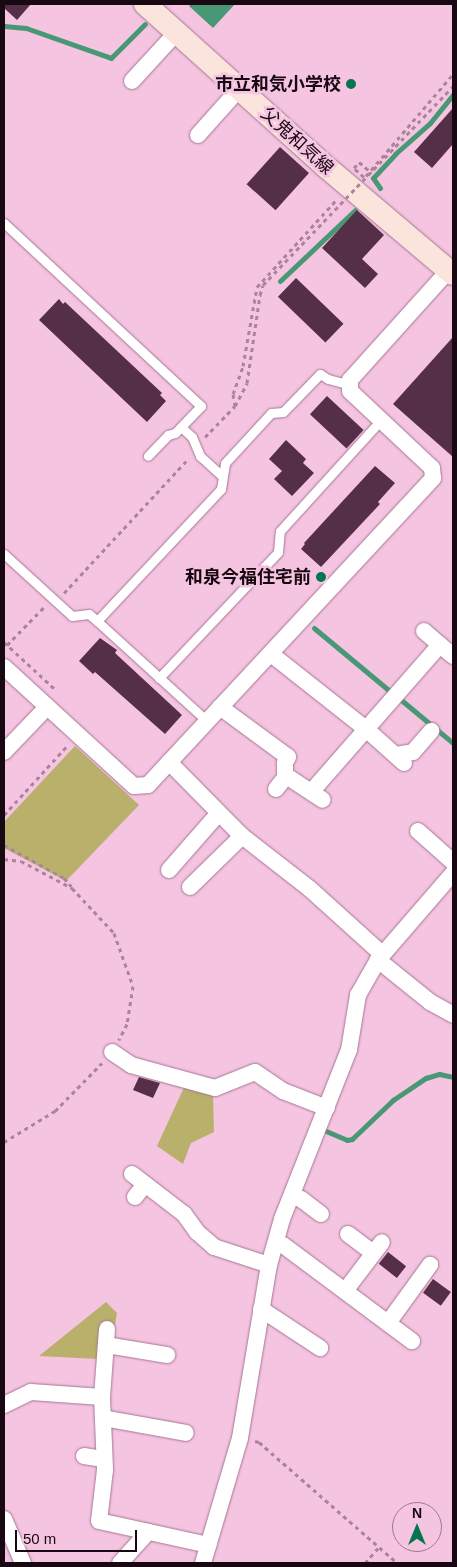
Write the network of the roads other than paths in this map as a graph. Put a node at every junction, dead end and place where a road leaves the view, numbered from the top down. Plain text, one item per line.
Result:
1 (145, 4) edge
2 (176, 33) junction
3 (132, 81) dead end
4 (239, 89) junction
5 (198, 135) dead end
6 (4, 223) edge
7 (451, 272) edge
8 (350, 385) junction
9 (381, 420) junction
10 (181, 427) junction
11 (148, 456) dead end
12 (222, 476) junction
13 (4, 554) edge
14 (97, 621) junction
15 (424, 631) dead end
16 (440, 645) junction
17 (271, 654) junction
18 (453, 656) edge
19 (4, 667) edge
20 (159, 678) junction
21 (47, 707) junction
22 (220, 707) junction
23 (207, 721) junction
24 (366, 729) junction
25 (431, 731) dead end
26 (4, 752) edge
27 (168, 762) junction
28 (218, 814) junction
29 (418, 831) dead end
30 (242, 836) junction
31 (453, 862) edge
32 (169, 870) dead end
33 (453, 873) edge
34 (190, 888) dead end
35 (380, 957) junction
36 (453, 1015) edge
37 (112, 1052) road end
38 (327, 1108) junction
39 (138, 1185) dead end
40 (293, 1196) junction
41 (321, 1214) dead end
42 (348, 1234) dead end
43 (276, 1243) junction
44 (269, 1265) junction
45 (430, 1265) dead end
46 (345, 1291) junction
47 (261, 1309) junction
48 (388, 1323) junction
49 (412, 1341) dead end
50 (320, 1348) dead end
51 (167, 1355) dead end
52 (102, 1397) junction
53 (4, 1405) edge
54 (103, 1418) junction
55 (186, 1433) dead end
56 (84, 1456) dead end
57 (104, 1459) junction
58 (4, 1519) edge
59 (148, 1532) junction
60 (208, 1545) junction
61 (23, 1563) edge
62 (120, 1563) edge
63 (203, 1563) edge

1 - 2 main road, 父鬼和気線
2 - 3 street
2 - 4 main road, 父鬼和気線
4 - 5 street
4 - 7 main road, 父鬼和気線
6 - 10 lane
7 - 8 street
8 - 9 street
8 - 12 lane
9 - 17 street
9 - 20 lane
10 - 11 lane
10 - 12 lane
12 - 14 lane
13 - 14 lane
14 - 20 lane
15 - 16 street
16 - 18 street
16 - 24 street
17 - 22 street
17 - 24 street
19 - 21 street
20 - 23 lane
21 - 26 street
21 - 27 street
22 - 23 street
22 - 24 street
23 - 27 street
24 - 25 street
27 - 28 street
28 - 30 street
28 - 32 street
29 - 31 street
30 - 34 street
30 - 35 street
33 - 35 street
35 - 36 street
35 - 38 street
37 - 38 street
38 - 40 street
39 - 44 street
40 - 41 street
40 - 43 street
42 - 46 street
43 - 44 street
43 - 46 street
44 - 47 street
45 - 48 street
46 - 48 street
47 - 50 street
47 - 60 street
48 - 49 street
51 - 52 street
52 - 53 street
52 - 54 street
54 - 55 street
54 - 57 street
56 - 57 street
57 - 59 street
58 - 61 street
59 - 60 street
59 - 62 street
60 - 63 street

